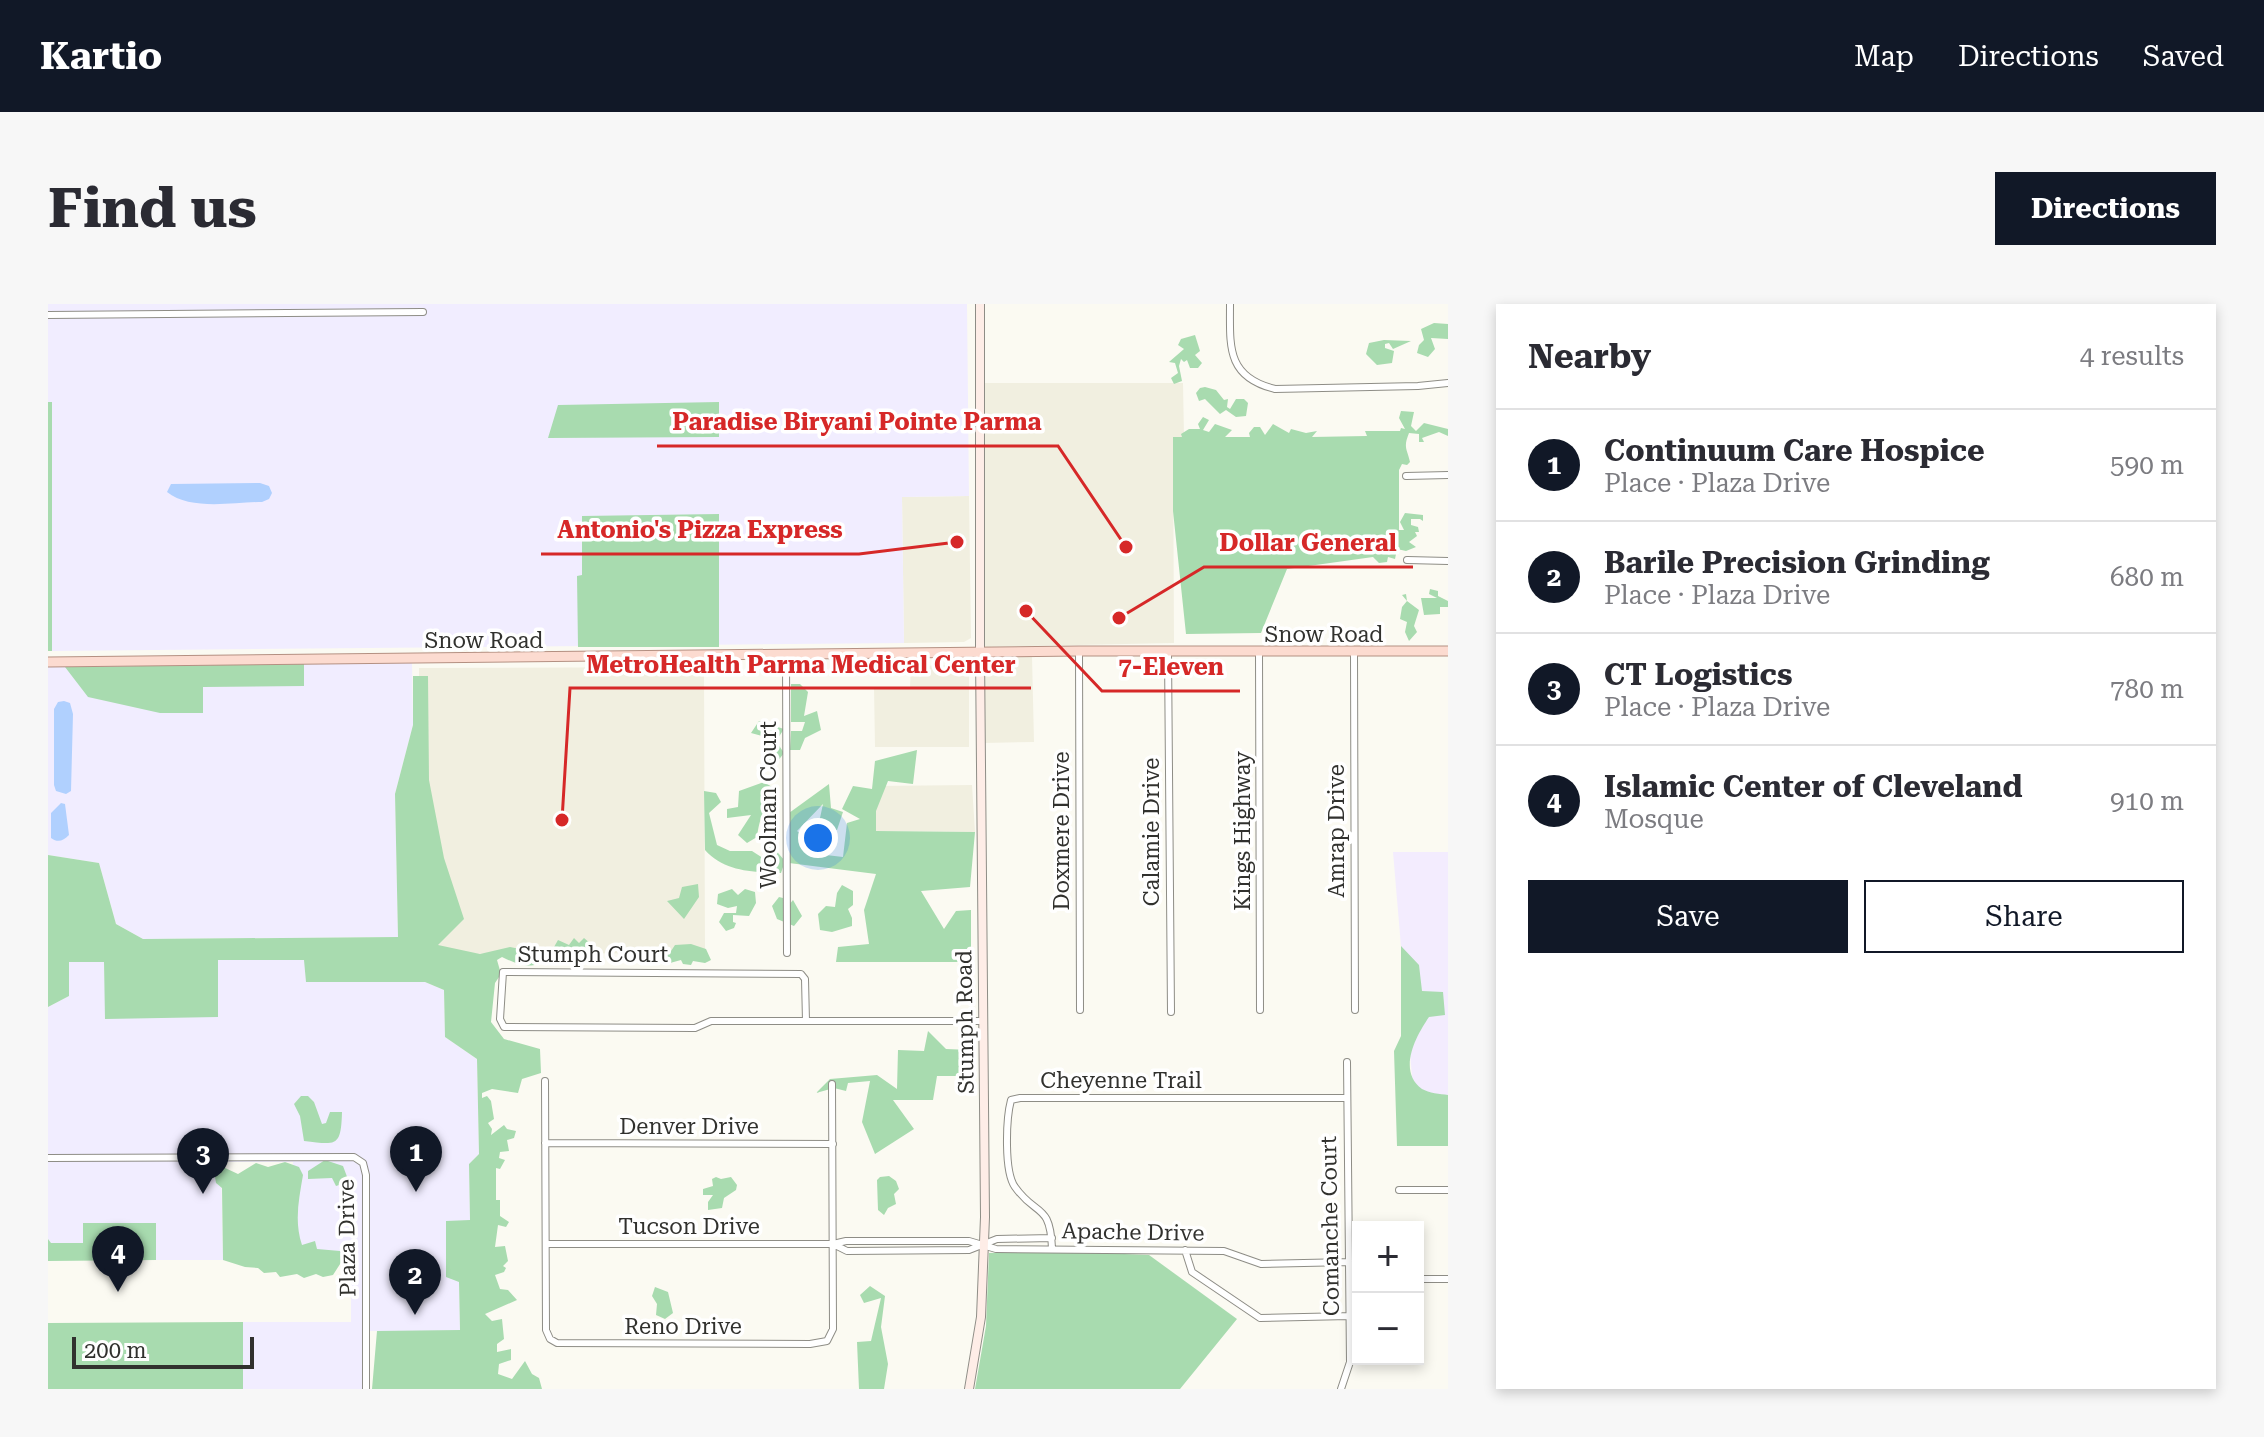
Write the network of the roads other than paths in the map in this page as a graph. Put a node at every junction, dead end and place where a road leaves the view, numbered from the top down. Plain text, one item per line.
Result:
1 (106, 304) edge
2 (980, 304) edge
3 (1230, 304) edge
4 (423, 312) dead end
5 (106, 314) junction
6 (48, 315) edge
7 (1448, 383) edge
8 (1448, 475) edge
9 (1406, 476) dead end
10 (1407, 560) dead end
11 (1448, 561) edge
12 (1079, 651) junction
13 (1448, 651) edge
14 (1168, 652) junction
15 (1259, 652) junction
16 (980, 653) junction
17 (1354, 653) junction
18 (786, 656) junction
19 (48, 662) edge
20 (787, 953) dead end
21 (1080, 1010) dead end
22 (1260, 1010) dead end
23 (1355, 1010) dead end
24 (1171, 1012) dead end
25 (806, 1021) junction
26 (983, 1021) junction
27 (1347, 1062) dead end
28 (545, 1081) dead end
29 (832, 1084) dead end
30 (1347, 1098) junction
31 (545, 1143) junction
32 (833, 1144) junction
33 (48, 1158) edge
34 (1399, 1190) dead end
35 (1448, 1190) edge
36 (1052, 1238) junction
37 (546, 1244) junction
38 (833, 1244) junction
39 (983, 1245) junction
40 (1052, 1248) junction
41 (1185, 1250) junction
42 (1349, 1262) junction
43 (1424, 1279) edge
44 (1448, 1279) edge
45 (1349, 1316) junction
46 (366, 1389) edge
47 (969, 1389) edge
48 (1341, 1389) edge

1 - 5 street
2 - 16 main road, Stumph Road
3 - 7 street
4 - 5 street
5 - 6 street
8 - 9 street
10 - 11 street
12 - 14 main road, Snow Road
12 - 16 main road, Snow Road
12 - 21 street, Doxmere Drive
13 - 17 main road, Snow Road
14 - 15 main road, Snow Road
14 - 24 street, Calamie Drive
15 - 17 main road, Snow Road
15 - 22 street, Kings Highway
16 - 18 main road, Snow Road
16 - 26 main road, Stumph Road
17 - 23 street, Amrap Drive
18 - 19 main road, Snow Road
18 - 20 street, Woolman Court
25 - 25 street, Stumph Court
25 - 26 street, Stumph Court
26 - 39 main road, Stumph Road
27 - 30 street, Comanche Court
28 - 31 street
29 - 32 street
30 - 36 street, Cheyenne Trail
30 - 42 street, Comanche Court
31 - 32 street, Denver Drive
31 - 37 street
32 - 38 street
33 - 46 street, Plaza Drive
34 - 35 street
36 - 39 street, Apache Drive
36 - 40 street, Cheyenne Trail
37 - 38 street, Tucson Drive
37 - 38 street, Reno Drive
38 - 39 street, Tucson Drive
39 - 40 street, Apache Drive
39 - 47 main road, Stumph Road
40 - 41 street, Apache Drive
41 - 42 street, Apache Drive
41 - 45 street
42 - 45 street, Comanche Court
43 - 44 street
45 - 48 street, Comanche Court

